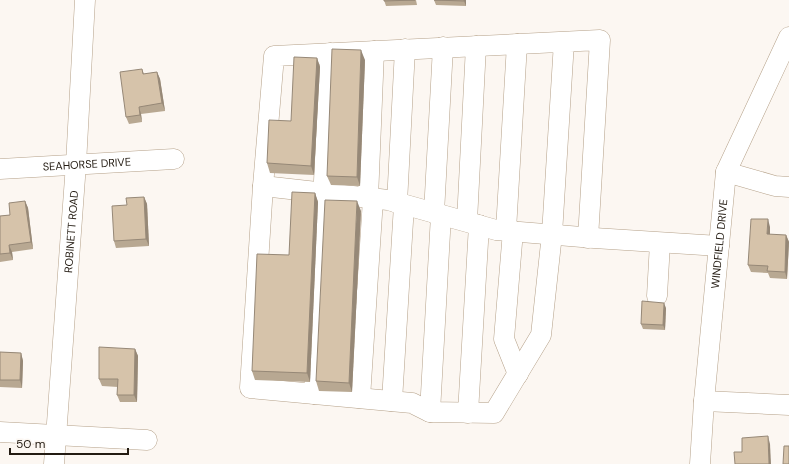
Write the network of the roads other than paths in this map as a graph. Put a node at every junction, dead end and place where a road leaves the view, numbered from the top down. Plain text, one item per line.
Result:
1 (85, 0) edge
2 (789, 37) edge
3 (564, 42) junction
4 (517, 44) junction
5 (476, 46) junction
6 (443, 48) junction
7 (405, 49) junction
8 (374, 51) junction
9 (330, 53) junction
10 (174, 159) dead end
11 (76, 164) junction
12 (0, 169) edge
13 (726, 172) junction
14 (263, 186) junction
15 (789, 187) edge
16 (325, 194) junction
17 (370, 198) junction
18 (401, 204) junction
19 (438, 214) junction
20 (473, 223) junction
21 (509, 231) junction
22 (552, 234) junction
23 (588, 238) junction
24 (660, 242) junction
25 (719, 246) junction
26 (657, 296) dead end
27 (518, 374) junction
28 (314, 394) junction
29 (360, 398) junction
30 (392, 401) junction
31 (704, 401) junction
32 (789, 405) edge
33 (430, 412) junction
34 (468, 413) junction
35 (0, 432) edge
36 (56, 436) junction
37 (147, 440) dead end
38 (54, 464) edge
39 (700, 464) edge

1 - 11 street, ROBINETT ROAD
2 - 13 street, WINDFIELD DRIVE
3 - 4 street
3 - 22 street
3 - 23 street
4 - 5 street
4 - 21 street
5 - 6 street
5 - 20 street
6 - 7 street
6 - 19 street
7 - 8 street
7 - 18 street
8 - 9 street
8 - 17 street
9 - 14 street
9 - 16 street
10 - 11 street, SEAHORSE DRIVE
11 - 12 street, SEAHORSE DRIVE
11 - 36 street, ROBINETT ROAD
13 - 15 street
13 - 25 street, WINDFIELD DRIVE
14 - 16 street
14 - 28 street
16 - 17 street
16 - 28 street
17 - 18 street
17 - 29 street
18 - 19 street
18 - 30 street
19 - 20 street
19 - 33 street
20 - 21 street
20 - 34 street
21 - 22 street
21 - 27 street
22 - 23 street
22 - 27 street
23 - 24 street
24 - 25 street
24 - 26 street
25 - 31 street, WINDFIELD DRIVE
27 - 34 street
28 - 29 street
29 - 30 street
30 - 33 street
31 - 32 street
31 - 39 street, WINDFIELD DRIVE
33 - 34 street
35 - 36 street
36 - 37 street
36 - 38 street, ROBINETT ROAD

